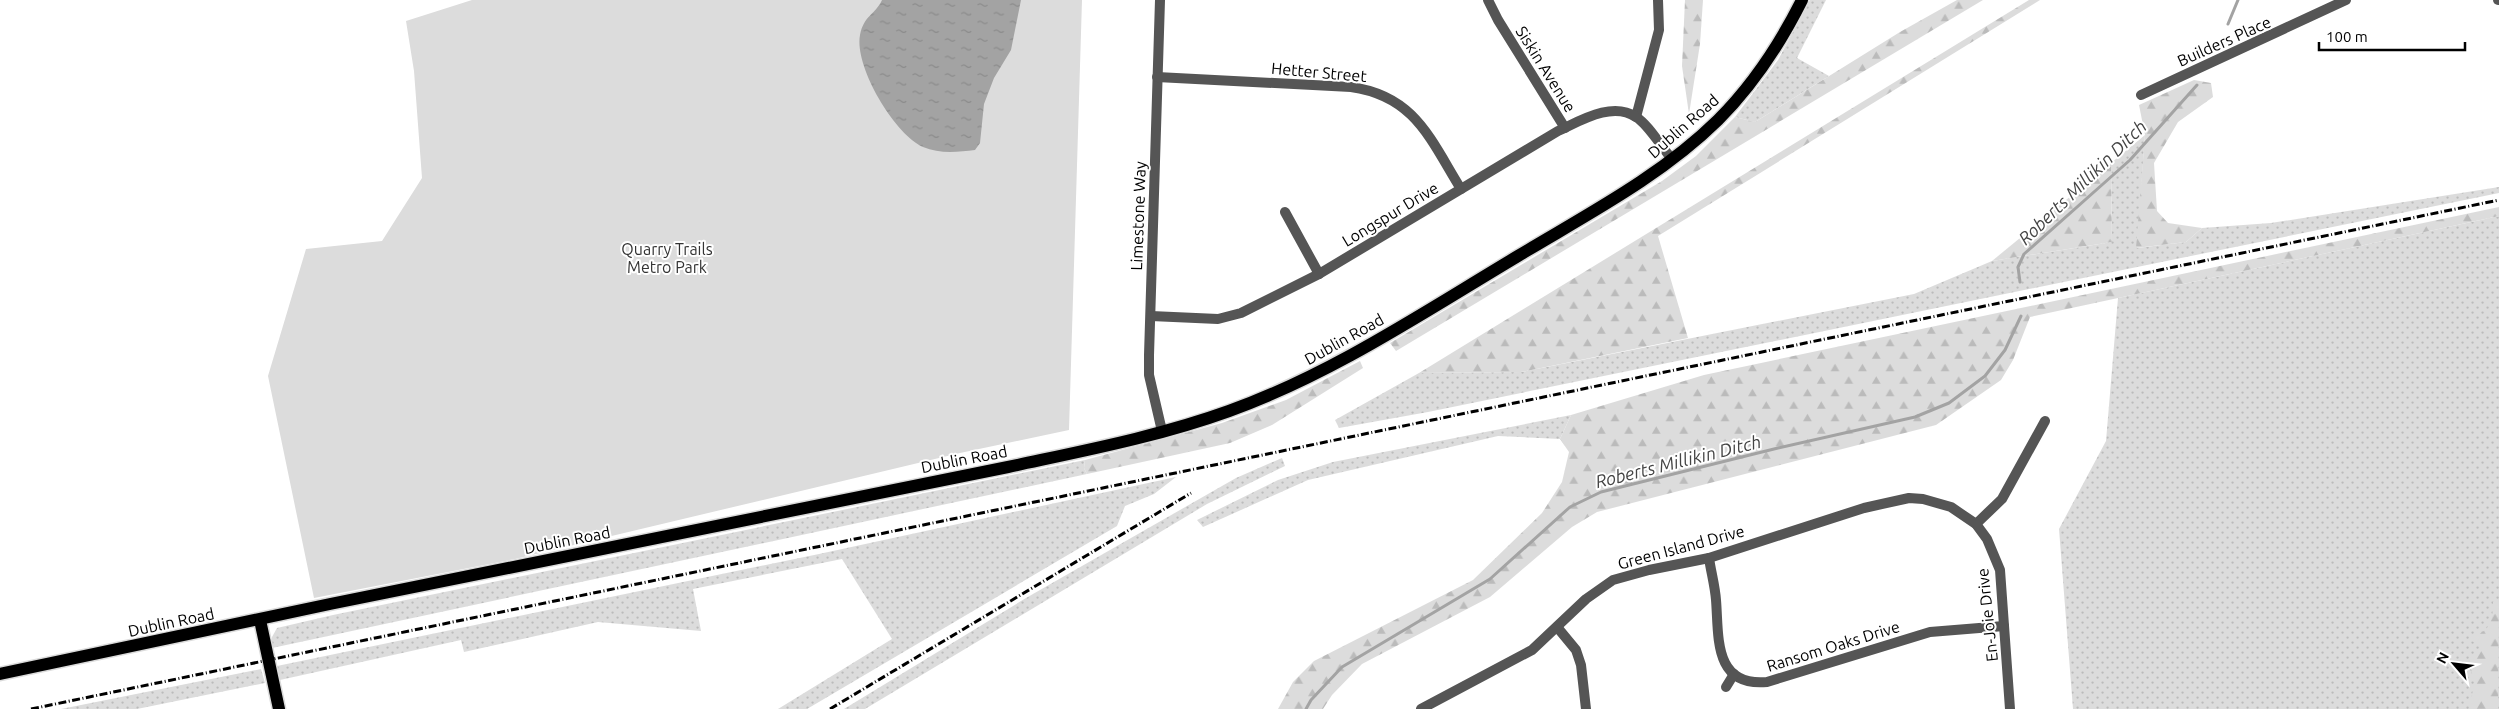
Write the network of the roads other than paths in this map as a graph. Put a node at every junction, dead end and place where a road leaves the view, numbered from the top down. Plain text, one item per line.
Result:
1 (1160, 0) edge
2 (1488, 0) edge
3 (1658, 0) edge
4 (1802, 0) edge
5 (2346, 0) edge
6 (1157, 77) junction
7 (2141, 95) dead end
8 (1636, 116) junction
9 (1565, 128) junction
10 (1672, 159) junction
11 (1460, 189) junction
12 (1284, 212) dead end
13 (1319, 274) junction
14 (1151, 316) junction
15 (2045, 421) dead end
16 (1162, 431) junction
17 (1976, 524) junction
18 (1709, 558) junction
19 (260, 620) junction
20 (2004, 626) junction
21 (1556, 627) junction
22 (0, 674) edge
23 (1734, 674) junction
24 (1726, 688) dead end
25 (1434, 706) edge
26 (279, 709) edge
27 (1421, 709) edge
28 (1586, 709) edge
29 (2010, 709) edge

1 - 6 street, Limestone Way
2 - 9 street, Siskin Avenue
3 - 8 street
4 - 10 main road, Dublin Road
5 - 7 street, Builders Place
6 - 11 street, Hetter Street
6 - 14 street, Limestone Way
8 - 9 street, Longspur Drive
8 - 10 street
9 - 11 street, Longspur Drive
10 - 16 main road, Dublin Road
11 - 13 street, Longspur Drive
12 - 13 street
13 - 14 street, Longspur Drive
14 - 16 street, Limestone Way
15 - 17 street
16 - 19 main road, Dublin Road
17 - 18 street, Green Island Drive
17 - 20 street, En-Joie Drive
18 - 21 street, Green Island Drive
18 - 23 street
19 - 22 main road, Dublin Road
19 - 26 main road
20 - 23 street, Ransom Oaks Drive
20 - 29 street, En-Joie Drive
21 - 25 street, Green Island Drive
21 - 28 street
23 - 24 street
25 - 27 street, Green Island Drive

